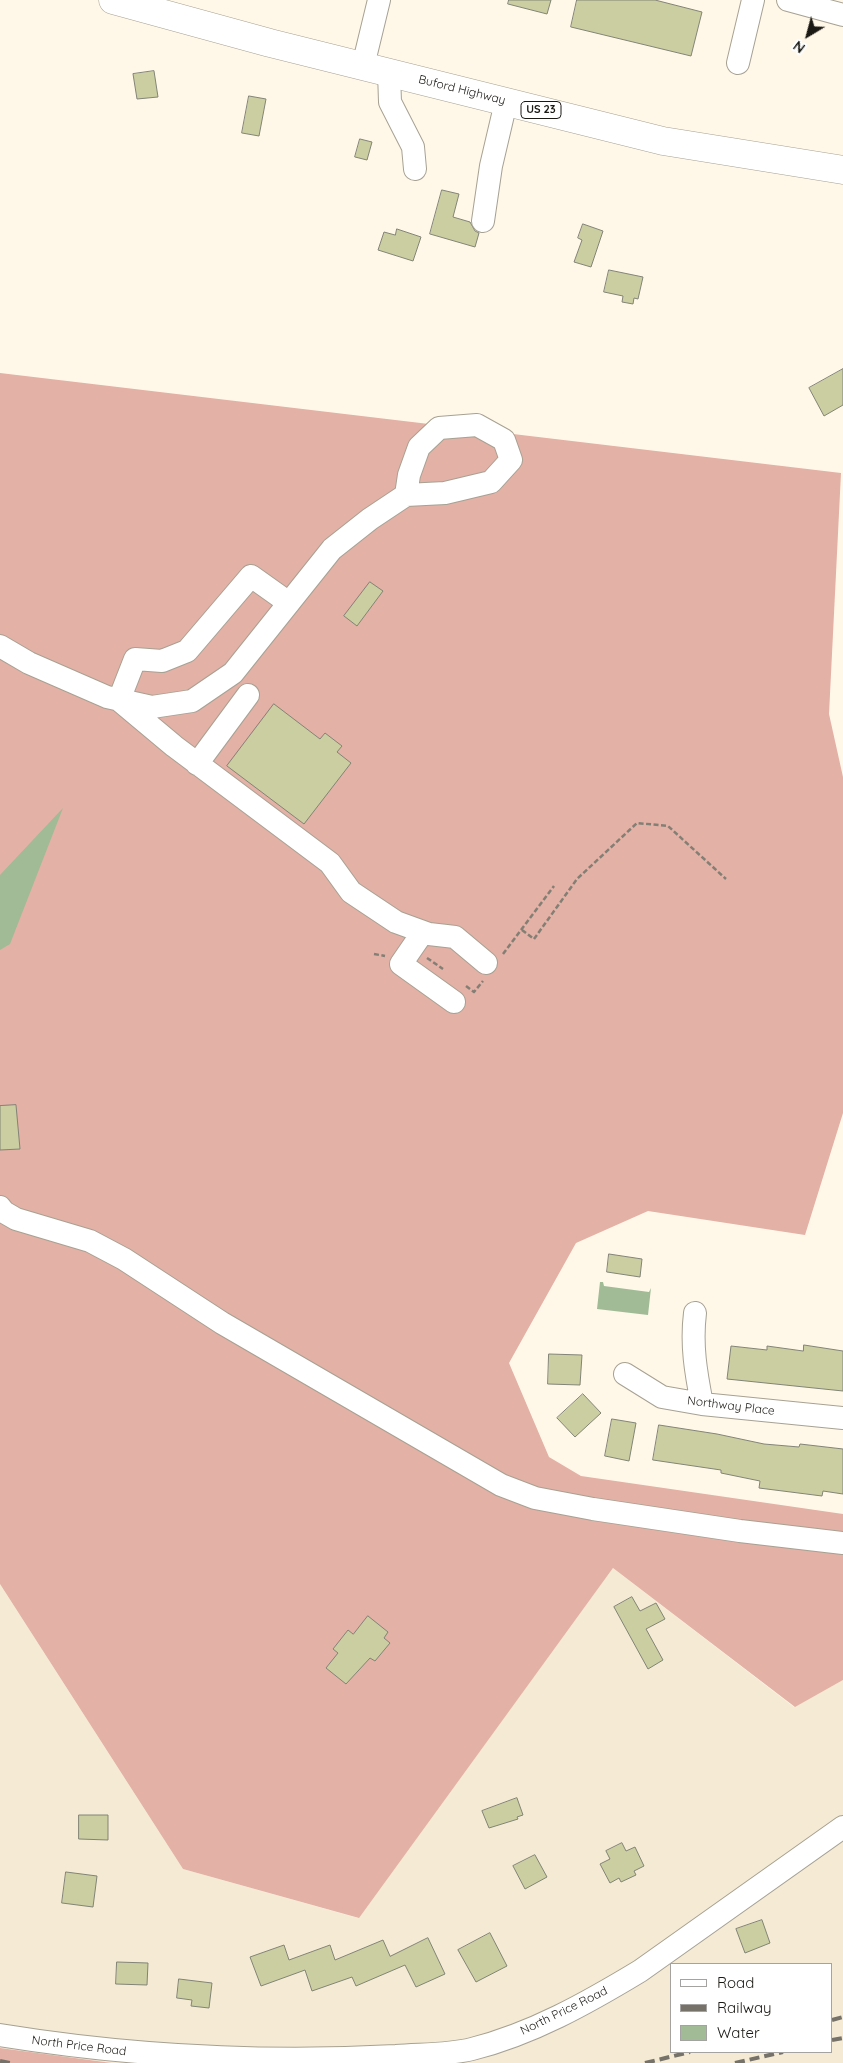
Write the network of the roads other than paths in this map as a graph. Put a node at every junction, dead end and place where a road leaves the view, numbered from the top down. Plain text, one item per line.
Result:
1 (113, 0) edge
2 (379, 0) edge
3 (753, 0) edge
4 (788, 0) edge
5 (843, 15) edge
6 (738, 63) dead end
7 (376, 69) junction
8 (506, 102) junction
9 (414, 170) dead end
10 (843, 170) edge
11 (483, 221) dead end
12 (406, 495) junction
13 (289, 603) junction
14 (0, 646) edge
15 (248, 695) dead end
16 (119, 700) junction
17 (183, 702) junction
18 (167, 740) junction
19 (197, 764) junction
20 (423, 932) junction
21 (486, 963) dead end
22 (454, 1002) dead end
23 (0, 1207) edge
24 (695, 1313) dead end
25 (625, 1374) dead end
26 (702, 1404) junction
27 (843, 1418) edge
28 (843, 1543) edge
29 (843, 1828) edge
30 (0, 2035) edge

1 - 7 main road, Buford Highway / US 23
2 - 7 street
3 - 6 street
4 - 5 street
7 - 8 main road, Buford Highway / US 23
7 - 9 street
8 - 10 main road, Buford Highway / US 23
8 - 11 street
12 - 12 street
12 - 13 street
13 - 16 street
13 - 17 street
14 - 16 street
15 - 19 street
16 - 17 street
16 - 18 street
17 - 18 street
18 - 19 street
19 - 20 street
20 - 21 street
20 - 22 street
23 - 28 street
24 - 26 street
25 - 26 street, Northway Place
26 - 27 street, Northway Place
29 - 30 street, North Price Road

